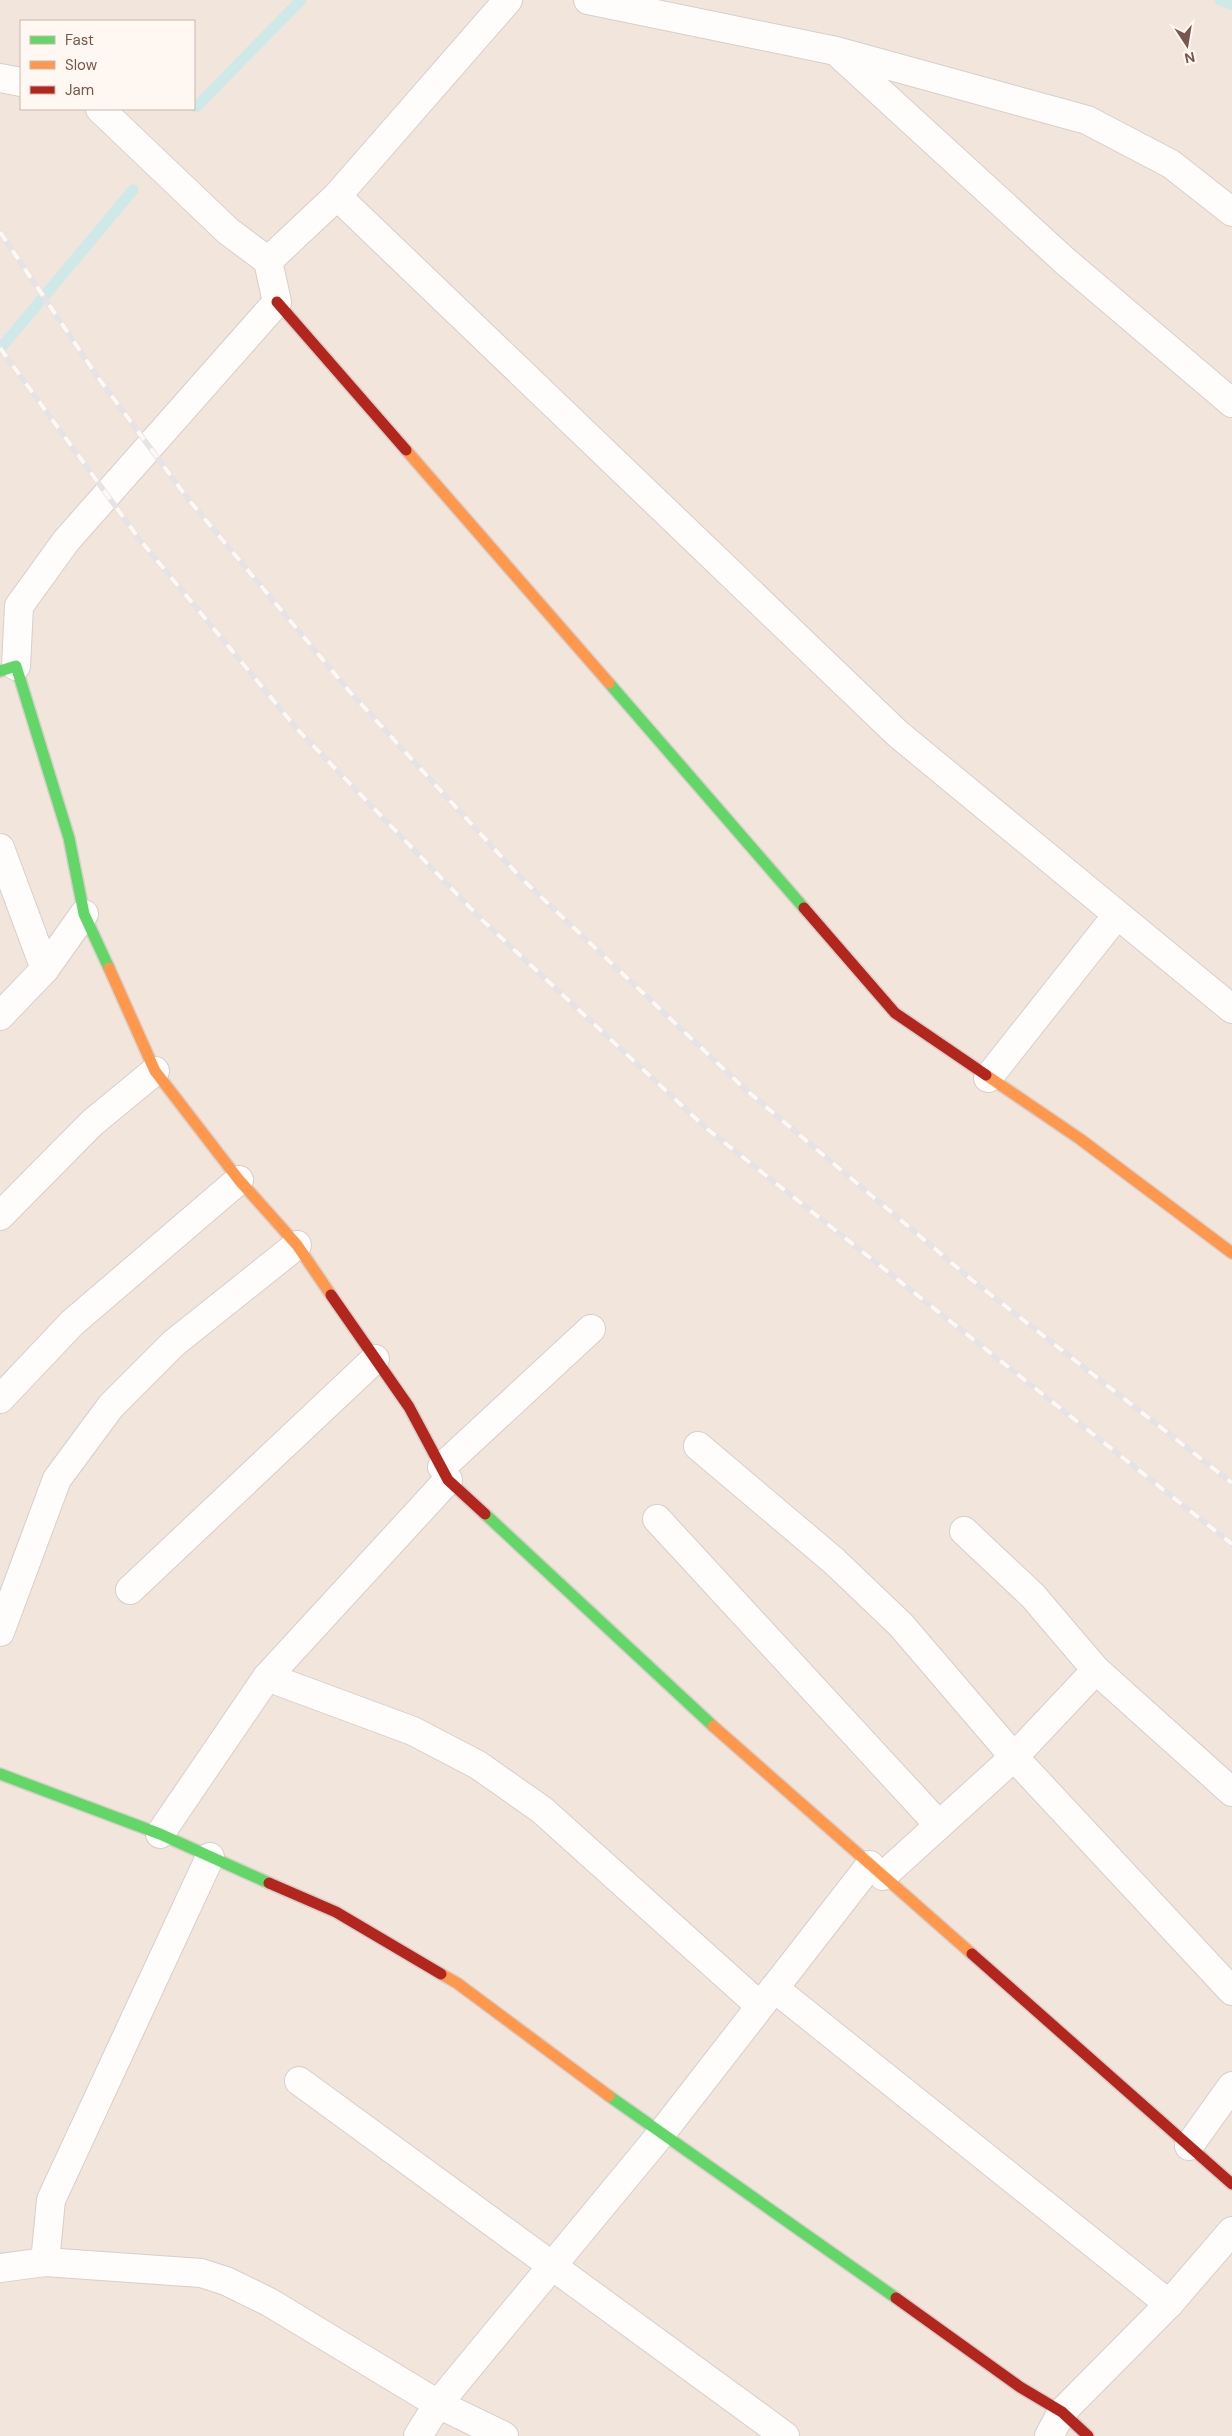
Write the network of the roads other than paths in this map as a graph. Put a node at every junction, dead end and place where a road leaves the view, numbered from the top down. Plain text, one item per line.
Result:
1 (508, 0) edge
2 (588, 0) edge
3 (836, 51) junction
4 (0, 78) edge
5 (20, 82) edge
6 (101, 110) edge
7 (337, 196) junction
8 (1232, 212) edge
9 (268, 261) junction
10 (277, 302) junction
11 (1232, 402) edge
12 (8, 669) edge
13 (0, 848) edge
14 (84, 914) junction
15 (1117, 915) junction
16 (45, 969) junction
17 (1232, 1009) edge
18 (0, 1016) edge
19 (155, 1071) junction
20 (988, 1078) junction
21 (239, 1180) junction
22 (0, 1216) edge
23 (297, 1246) junction
24 (1232, 1253) edge
25 (591, 1330) dead end
26 (376, 1359) junction
27 (0, 1399) edge
28 (698, 1446) dead end
29 (445, 1474) junction
30 (657, 1519) dead end
31 (964, 1531) dead end
32 (130, 1590) dead end
33 (0, 1632) edge
34 (1096, 1670) junction
35 (267, 1677) junction
36 (1014, 1757) junction
37 (0, 1774) edge
38 (1232, 1792) edge
39 (939, 1825) junction
40 (160, 1834) junction
41 (210, 1857) junction
42 (876, 1870) junction
43 (1232, 1991) edge
44 (766, 1996) junction
45 (299, 2081) dead end
46 (1232, 2086) edge
47 (661, 2134) junction
48 (1189, 2146) junction
49 (1232, 2184) edge
50 (1232, 2231) edge
51 (45, 2262) junction
52 (552, 2267) junction
53 (0, 2268) edge
54 (1169, 2304) junction
55 (438, 2404) junction
56 (1062, 2412) junction
57 (418, 2436) edge
58 (504, 2436) edge
59 (786, 2436) edge
60 (1049, 2436) edge
61 (1088, 2436) edge

1 - 7 street
2 - 3 street
3 - 8 street
3 - 11 street
4 - 5 street
6 - 9 street
7 - 9 street
7 - 15 street
9 - 10 street
10 - 12 street
10 - 20 street
12 - 14 street
13 - 16 street
14 - 16 street
14 - 19 street
15 - 17 street
15 - 20 street
16 - 18 street
19 - 21 street
19 - 22 street
20 - 24 street
21 - 23 street
21 - 27 street
23 - 26 street
23 - 33 street
25 - 29 street
26 - 29 street
26 - 32 street
28 - 36 street
29 - 35 street
29 - 42 street
30 - 39 street
31 - 34 street
34 - 36 street
34 - 38 street
35 - 40 street
35 - 44 street
36 - 39 street
36 - 43 street
37 - 40 street
39 - 42 street
40 - 41 street
41 - 47 street
41 - 51 street
42 - 44 street
42 - 48 street
44 - 47 street
44 - 54 street
45 - 52 street
46 - 48 street
47 - 52 street
47 - 56 street
48 - 49 street
50 - 54 street
51 - 53 street
51 - 55 street
52 - 55 street
52 - 59 street
54 - 56 street
55 - 57 street
55 - 58 street
56 - 60 street
56 - 61 street

